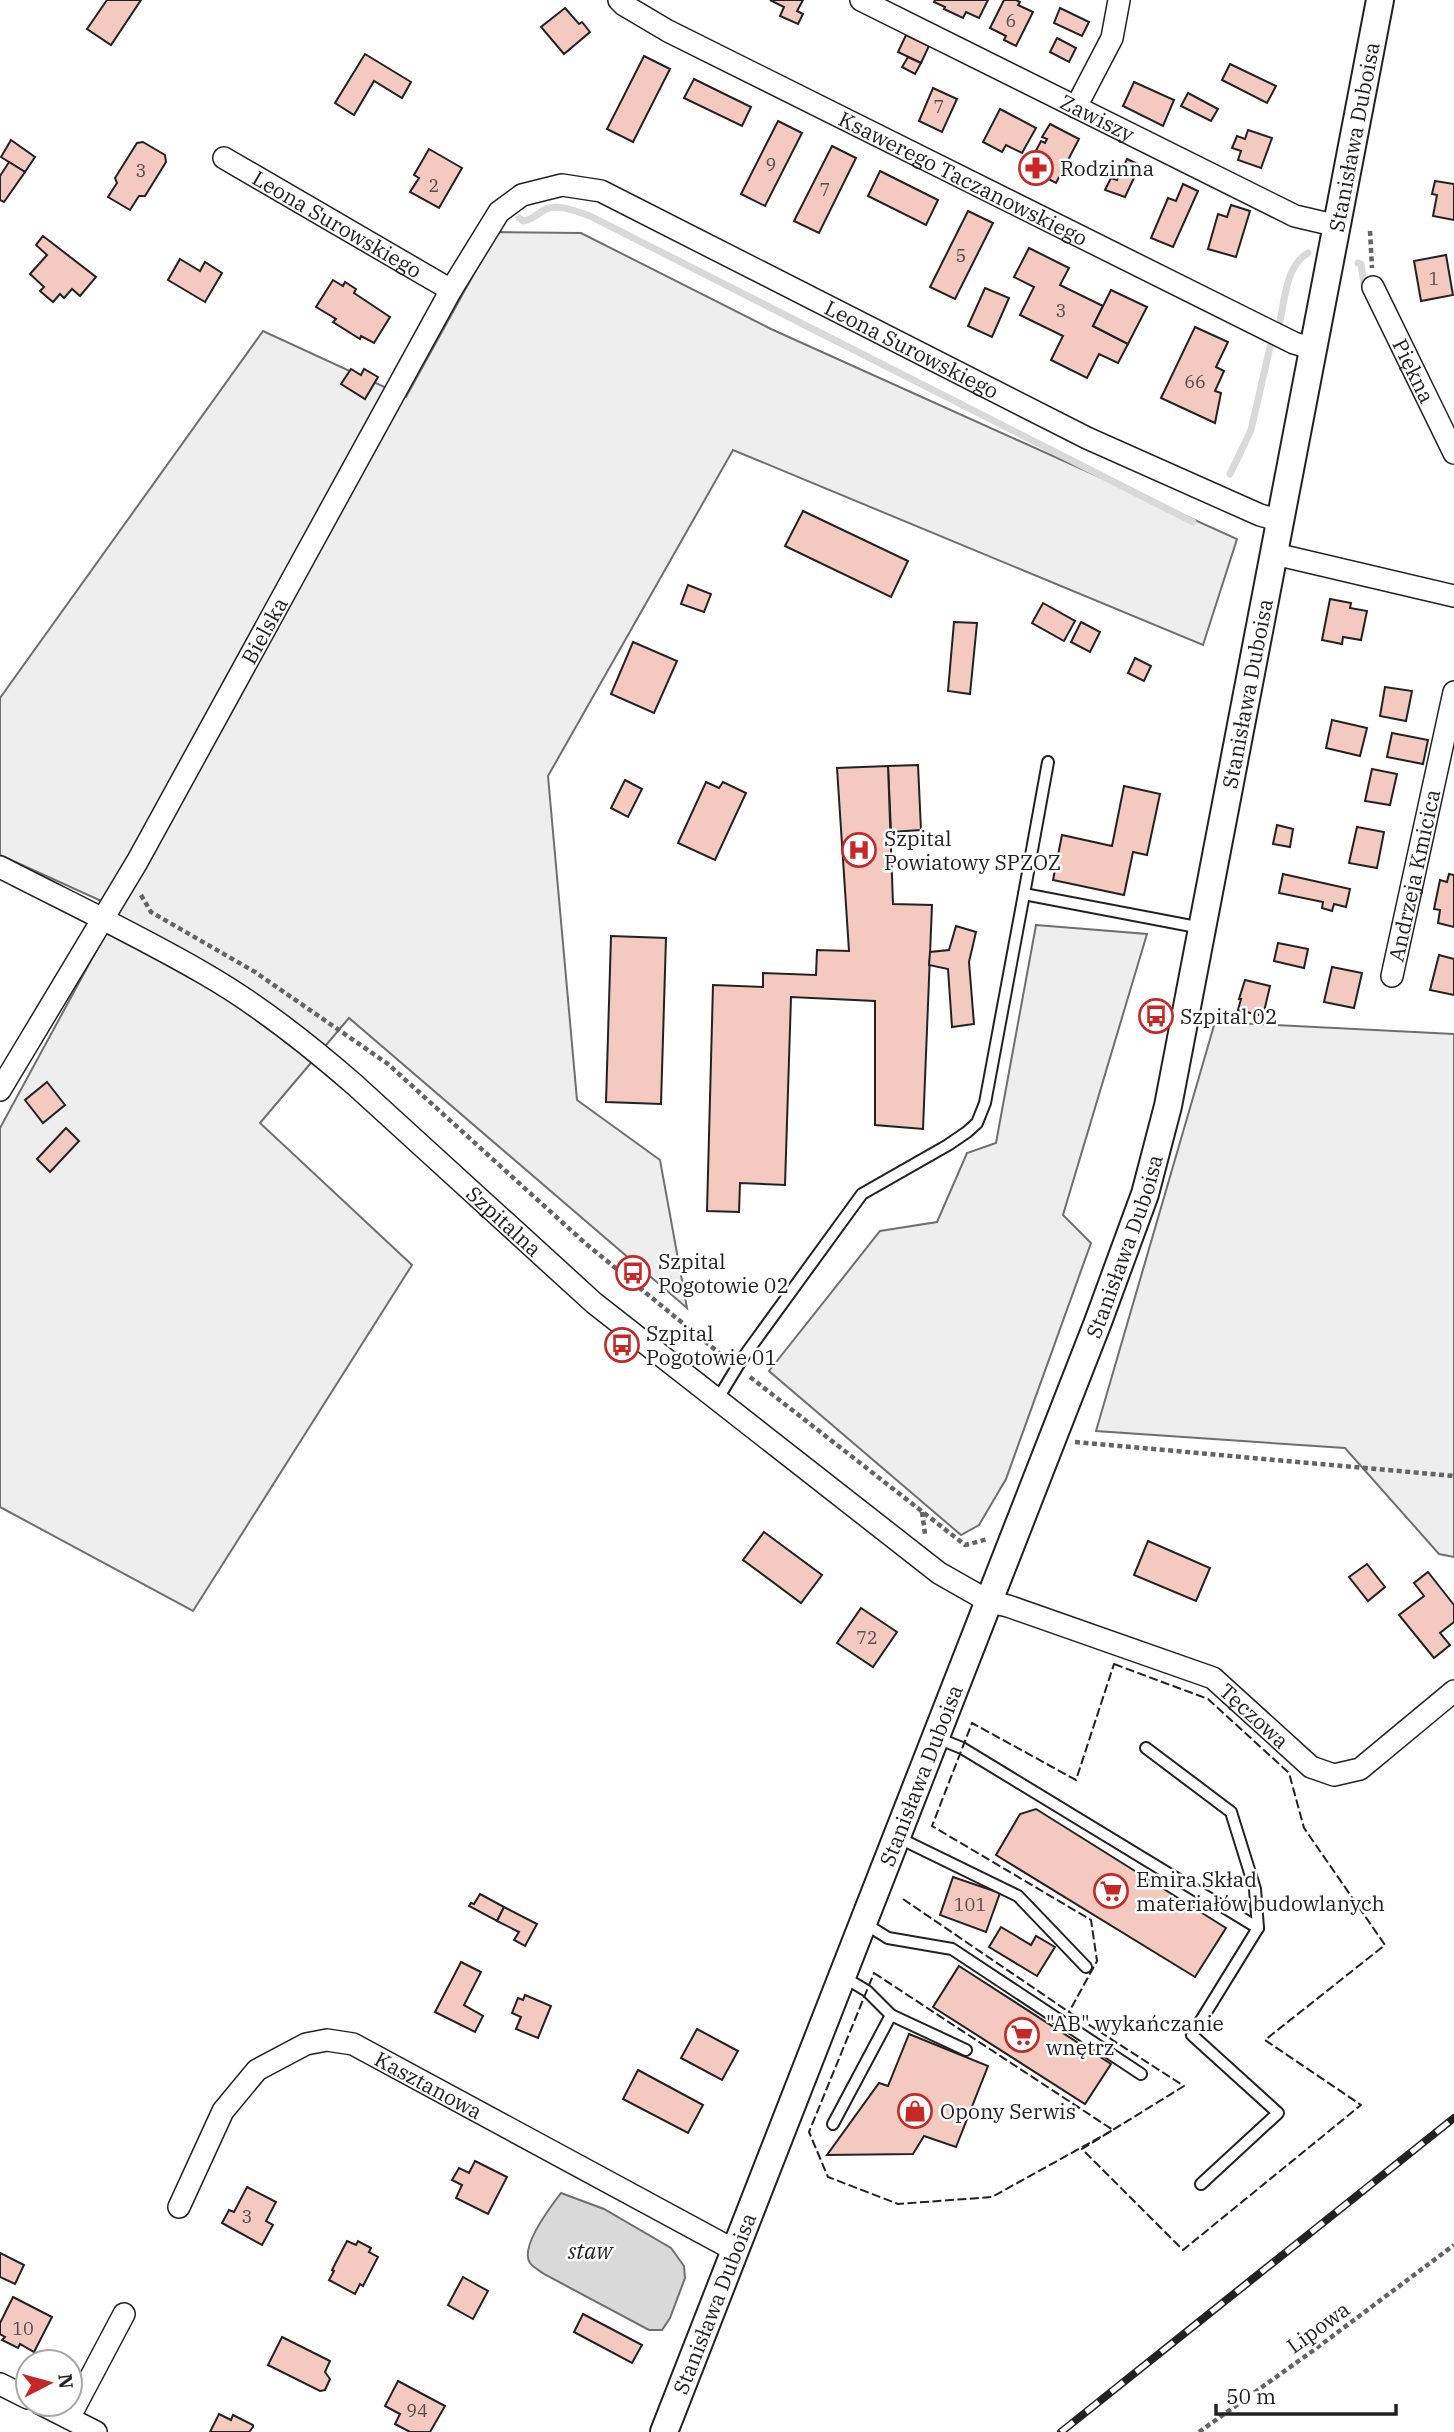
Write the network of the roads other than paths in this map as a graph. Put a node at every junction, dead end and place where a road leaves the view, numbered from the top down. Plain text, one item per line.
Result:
1 (620, 0) edge
2 (861, 0) edge
3 (1119, 0) edge
4 (1380, 0) edge
5 (1076, 107) junction
6 (224, 159) dead end
7 (542, 189) joint
8 (1338, 226) junction
9 (1373, 286) road end
10 (451, 290) junction
11 (1314, 349) junction
12 (1454, 453) edge
13 (1282, 521) junction
14 (1275, 554) junction
15 (1454, 596) edge
16 (1454, 692) edge
17 (1048, 762) dead end
18 (0, 867) edge
19 (1024, 894) junction
20 (103, 919) junction
21 (1203, 928) junction
22 (1392, 976) dead end
23 (0, 1090) edge
24 (717, 1400) junction
25 (990, 1602) junction
26 (1454, 1691) edge
27 (937, 1738) junction
28 (1146, 1748) dead end
29 (897, 1837) junction
30 (864, 1923) junction
31 (1258, 1928) junction
32 (1086, 1967) dead end
33 (842, 1976) junction
34 (891, 2015) junction
35 (967, 2050) dead end
36 (1141, 2074) dead end
37 (834, 2124) dead end
38 (1201, 2184) dead end
39 (179, 2207) dead end
40 (734, 2250) junction
41 (124, 2314) dead end
42 (84, 2390) edge
43 (69, 2418) edge
44 (96, 2432) edge
45 (663, 2432) edge

1 - 11 street, Ksawerego Taczanowskiego
2 - 5 street, Zawiszy
3 - 5 street
4 - 8 street, Stanisława Duboisa
5 - 8 street, Zawiszy
6 - 10 street, Leona Surowskiego
7 - 10 street, Bielska
7 - 13 street, Leona Surowskiego
8 - 11 street, Stanisława Duboisa
9 - 12 street, Piękna
10 - 20 street, Bielska
11 - 13 street, Stanisława Duboisa
13 - 14 street, Stanisława Duboisa
14 - 15 street
14 - 21 street, Stanisława Duboisa
16 - 22 street, Andrzeja Kmicica
17 - 19 lane
18 - 20 street, Szpitalna
19 - 21 lane
19 - 24 lane
20 - 23 street, Bielska
20 - 24 street, Szpitalna
21 - 25 street, Stanisława Duboisa
24 - 25 street, Szpitalna
25 - 26 street, Tęczowa
25 - 27 street, Stanisława Duboisa
27 - 29 street, Stanisława Duboisa
27 - 31 lane
28 - 31 lane
29 - 30 street, Stanisława Duboisa
29 - 32 lane
30 - 33 street, Stanisława Duboisa
30 - 36 lane
31 - 38 lane
33 - 34 lane
33 - 40 street, Stanisława Duboisa
34 - 35 lane
34 - 37 lane
39 - 40 street, Kasztanowa
40 - 45 street, Stanisława Duboisa
41 - 42 street
43 - 44 street

